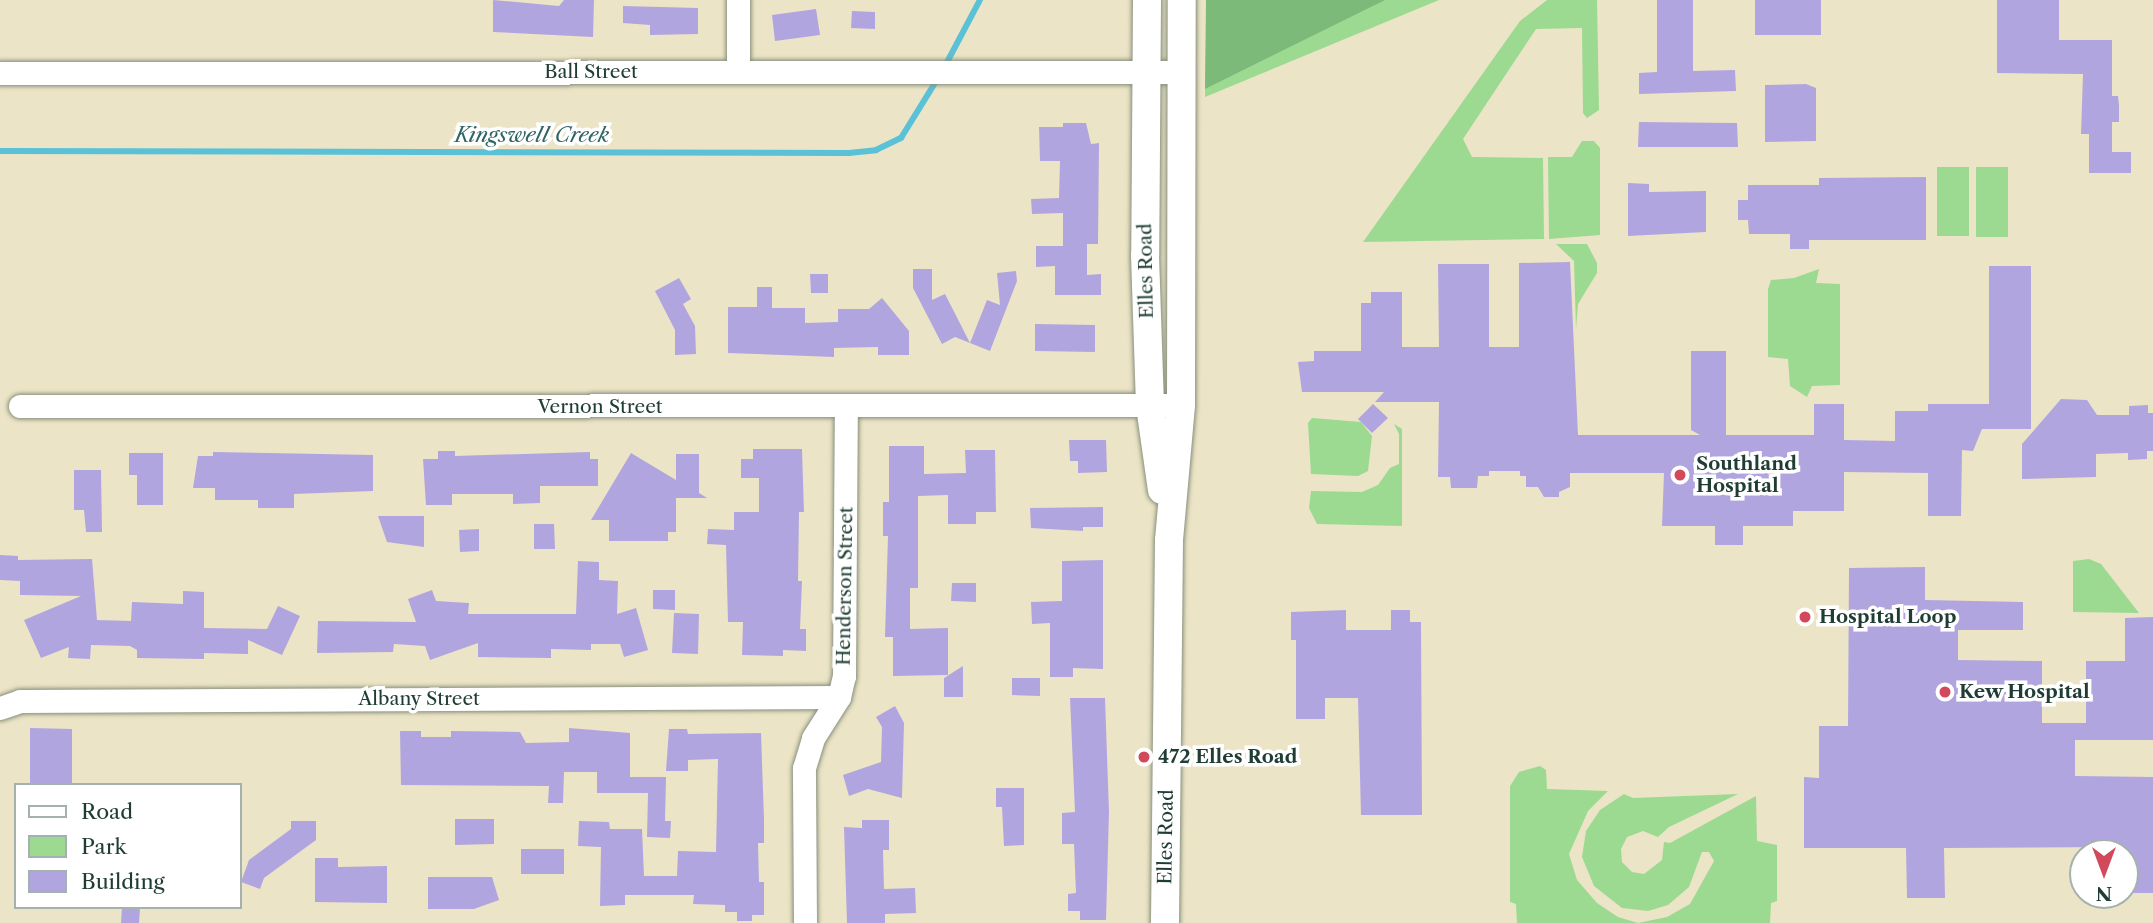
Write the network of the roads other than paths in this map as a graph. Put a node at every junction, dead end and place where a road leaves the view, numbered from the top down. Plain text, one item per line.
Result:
1 (738, 0) edge
2 (1147, 0) edge
3 (1182, 0) edge
4 (738, 72) junction
5 (1147, 72) junction
6 (1182, 72) junction
7 (0, 73) edge
8 (1182, 251) junction
9 (1145, 254) junction
10 (1181, 405) junction
11 (20, 406) dead end
12 (1150, 406) junction
13 (846, 408) junction
14 (1169, 540) junction
15 (839, 697) junction
16 (0, 708) edge
17 (805, 923) edge
18 (1165, 923) edge

1 - 4 street
2 - 5 main road, Elles Road
3 - 6 main road, Elles Road
4 - 5 street, Ball Street
4 - 7 street, Ball Street
5 - 6 street, Ball Street
5 - 9 main road, Elles Road
6 - 8 main road, Elles Road
8 - 9 street
8 - 10 main road, Elles Road
9 - 12 main road, Elles Road
10 - 12 street, Vernon Street
10 - 14 main road, Elles Road
11 - 13 street, Vernon Street
12 - 13 street, Vernon Street
12 - 14 main road, Elles Road
13 - 15 street, Henderson Street
14 - 18 main road, Elles Road
15 - 16 street, Albany Street
15 - 17 street, Henderson Street

